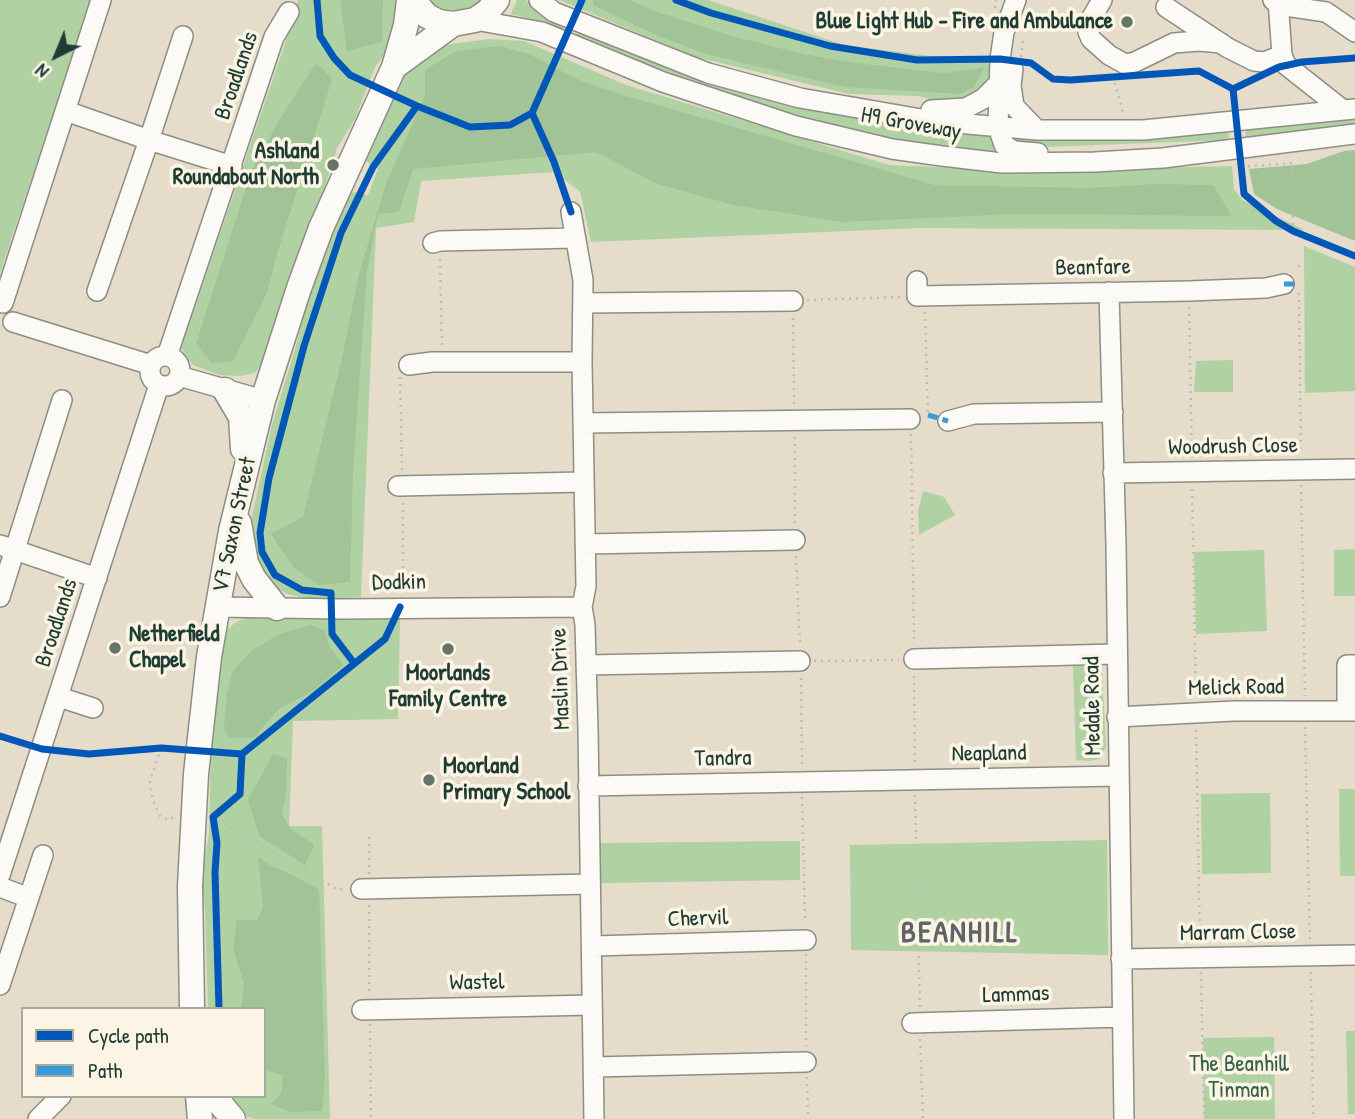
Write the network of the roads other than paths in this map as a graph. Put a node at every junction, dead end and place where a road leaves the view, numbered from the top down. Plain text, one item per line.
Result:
1 (101, 0) edge
2 (411, 0) edge
3 (497, 0) edge
4 (1102, 0) edge
5 (1277, 2) edge
6 (1015, 4) edge
7 (546, 6) edge
8 (1166, 8) dead end
9 (289, 12) dead end
10 (464, 22) junction
11 (1355, 32) edge
12 (183, 36) dead end
13 (1220, 43) junction
14 (1282, 55) junction
15 (394, 67) junction
16 (999, 83) junction
17 (843, 106) junction
18 (1349, 109) edge
19 (66, 111) junction
20 (998, 127) junction
21 (1037, 130) junction
22 (1355, 134) edge
23 (149, 140) junction
24 (1095, 162) junction
25 (232, 166) junction
26 (571, 212) dead end
27 (575, 239) junction
28 (437, 242) road end
29 (1293, 275) road end
30 (97, 291) dead end
31 (1109, 292) junction
32 (917, 295) road end
33 (793, 301) road end
34 (2, 302) edge
35 (583, 303) junction
36 (6, 326) edge
37 (159, 360) junction
38 (582, 362) junction
39 (409, 365) dead end
40 (179, 376) junction
41 (159, 385) junction
42 (225, 390) junction
43 (62, 400) dead end
44 (263, 400) junction
45 (1113, 412) junction
46 (910, 419) road end
47 (948, 421) dead end
48 (583, 423) junction
49 (1355, 469) edge
50 (1113, 473) junction
51 (583, 482) junction
52 (398, 486) dead end
53 (239, 495) junction
54 (795, 540) road end
55 (584, 544) junction
56 (8, 547) edge
57 (97, 578) junction
58 (0, 597) edge
59 (217, 607) junction
60 (582, 607) junction
61 (277, 608) junction
62 (1116, 654) junction
63 (914, 659) road end
64 (800, 661) road end
65 (586, 664) junction
66 (1355, 665) edge
67 (59, 697) junction
68 (93, 708) dead end
69 (1351, 711) edge
70 (1118, 717) junction
71 (1119, 776) junction
72 (859, 780) joint
73 (589, 786) junction
74 (43, 855) dead end
75 (0, 875) edge
76 (590, 884) junction
77 (0, 887) edge
78 (365, 889) road end
79 (29, 898) junction
80 (806, 940) road end
81 (593, 946) junction
82 (1355, 955) edge
83 (1121, 959) junction
84 (0, 985) edge
85 (592, 1005) junction
86 (192, 1007) edge
87 (366, 1009) road end
88 (1122, 1017) junction
89 (912, 1023) road end
90 (806, 1062) road end
91 (594, 1067) junction
92 (59, 1098) edge
93 (201, 1103) edge
94 (38, 1119) edge
95 (233, 1119) edge
96 (594, 1119) edge
97 (1124, 1119) edge

1 - 19 street
2 - 10 main road
2 - 15 main road, V7 Saxon Street
3 - 10 main road
4 - 13 street
5 - 11 street
5 - 14 street
6 - 16 street
6 - 21 street
7 - 17 street, H9 Groveway
8 - 13 street
9 - 25 street, Broadlands
10 - 15 main road
10 - 24 street, H9 Groveway
12 - 23 street
13 - 14 street
14 - 18 street
15 - 44 main road, V7 Saxon Street
16 - 17 street
16 - 20 street
17 - 20 street, H9 Groveway
18 - 21 street, H9 Groveway
19 - 23 street
19 - 34 street
20 - 21 street, H9 Groveway
20 - 24 street
22 - 24 street, H9 Groveway
23 - 25 street
23 - 30 street
25 - 37 street, Broadlands
26 - 27 street, Maslin Drive
27 - 28 street
27 - 35 street, Maslin Drive
29 - 31 street, Beanfare
31 - 32 street, Beanfare
31 - 45 street, Medale Road
33 - 35 street
34 - 36 street
35 - 38 street, Maslin Drive
36 - 37 street
37 - 40 street
37 - 41 street
38 - 39 street
38 - 48 street, Maslin Drive
40 - 41 street
40 - 42 street
41 - 57 street, Broadlands
42 - 44 street
42 - 53 main road
43 - 56 street
44 - 53 main road, V7 Saxon Street
45 - 47 street
45 - 50 street, Medale Road
46 - 48 street
48 - 51 street, Maslin Drive
49 - 50 street, Woodrush Close
50 - 62 street, Medale Road
51 - 52 street
51 - 55 street, Maslin Drive
53 - 59 main road, V7 Saxon Street
53 - 61 main road
54 - 55 street
55 - 60 street, Maslin Drive
56 - 57 street
56 - 58 street
57 - 67 street, Broadlands
59 - 61 street, Dodkin
59 - 86 main road, V7 Saxon Street
60 - 61 street, Dodkin
60 - 65 street, Maslin Drive
62 - 63 street
62 - 70 street, Medale Road
64 - 65 street
65 - 73 street, Maslin Drive
66 - 69 street
67 - 68 street
67 - 75 street, Broadlands
69 - 70 street, Melick Road
70 - 71 street, Medale Road
71 - 72 street, Neapland
71 - 83 street, Medale Road
72 - 73 street, Tandra
73 - 76 street, Maslin Drive
74 - 79 street
76 - 78 street
76 - 81 street, Maslin Drive
77 - 79 street
79 - 84 street
80 - 81 street, Chervil
81 - 85 street, Maslin Drive
82 - 83 street, Marram Close
83 - 88 street, Medale Road
85 - 87 street, Wastel
85 - 91 street, Maslin Drive
88 - 89 street, Lammas
88 - 97 street, Medale Road
90 - 91 street
91 - 96 street, Maslin Drive
92 - 94 street
93 - 95 main road

